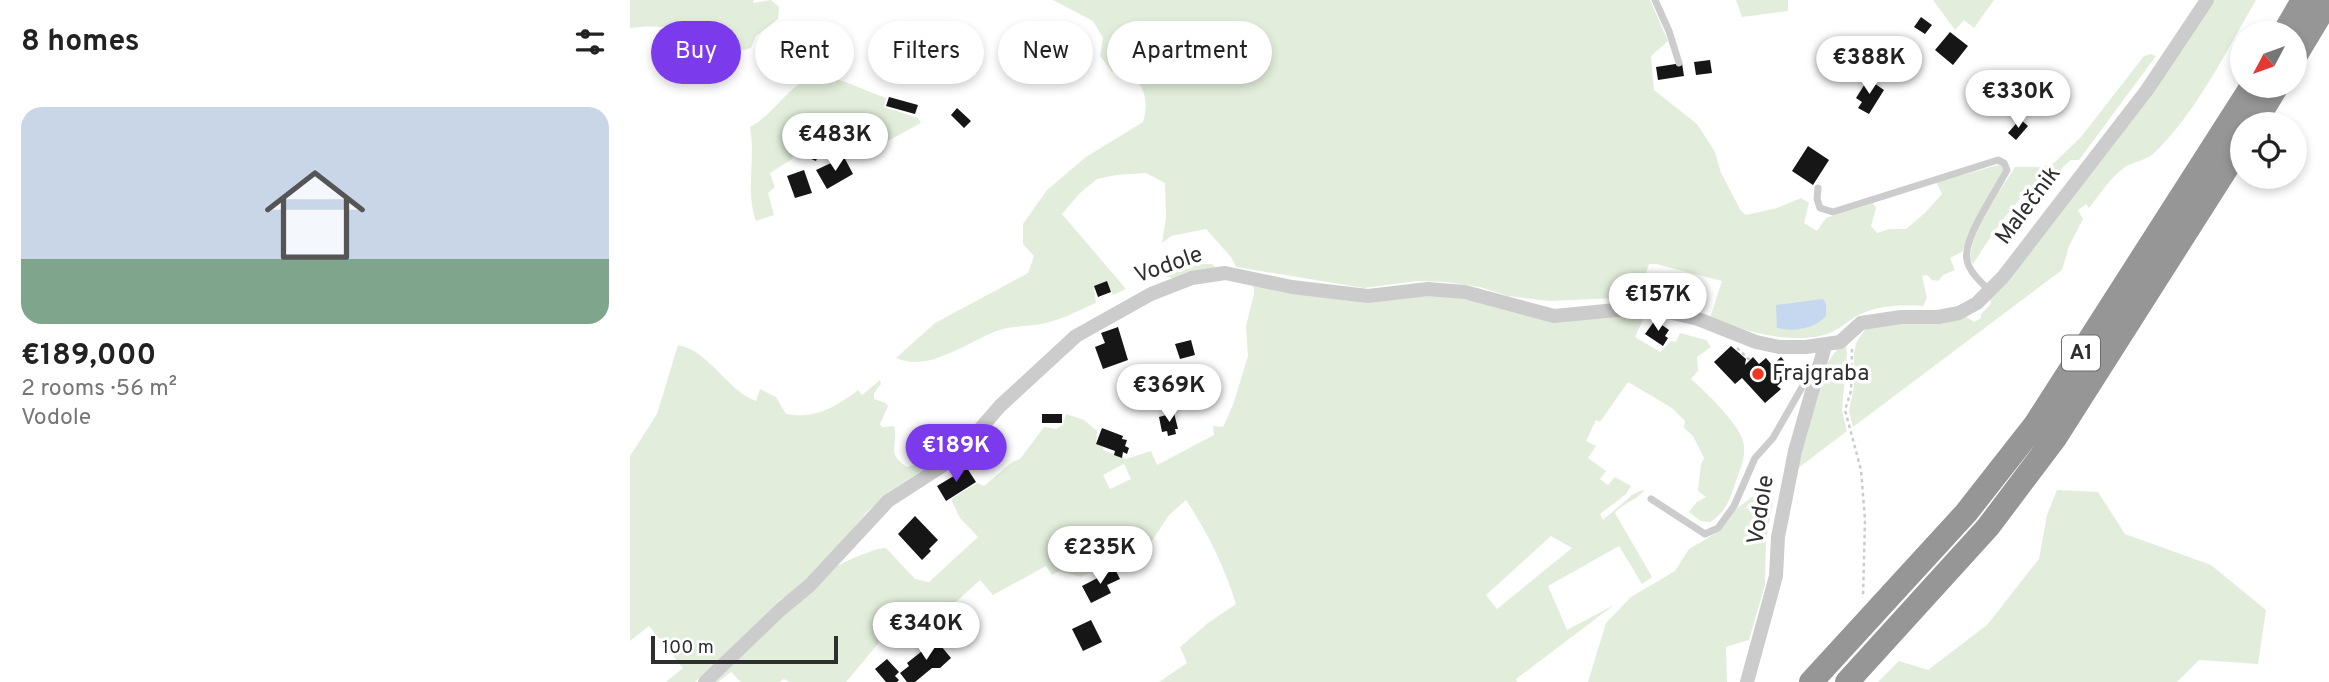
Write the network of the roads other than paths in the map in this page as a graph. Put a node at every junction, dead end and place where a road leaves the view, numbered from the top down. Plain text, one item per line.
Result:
1 (1655, 0) edge
2 (2207, 0) edge
3 (2304, 0) edge
4 (2329, 0) edge
5 (2291, 21) edge
6 (2307, 36) edge
7 (1679, 63) dead end
8 (2244, 98) edge
9 (2230, 163) edge
10 (1818, 188) dead end
11 (1990, 292) junction
12 (1825, 346) junction
13 (1651, 499) dead end
14 (705, 682) edge
15 (1746, 682) edge
16 (1811, 682) edge
17 (1847, 682) edge

1 - 7 lane
2 - 11 street, Malečnik
3 - 5 highway
4 - 6 highway
8 - 16 highway, A1
9 - 17 highway, A1
10 - 11 lane
11 - 12 street, Malečnik
12 - 13 lane, Vodole
12 - 14 street, Vodole
12 - 15 street, Vodole

